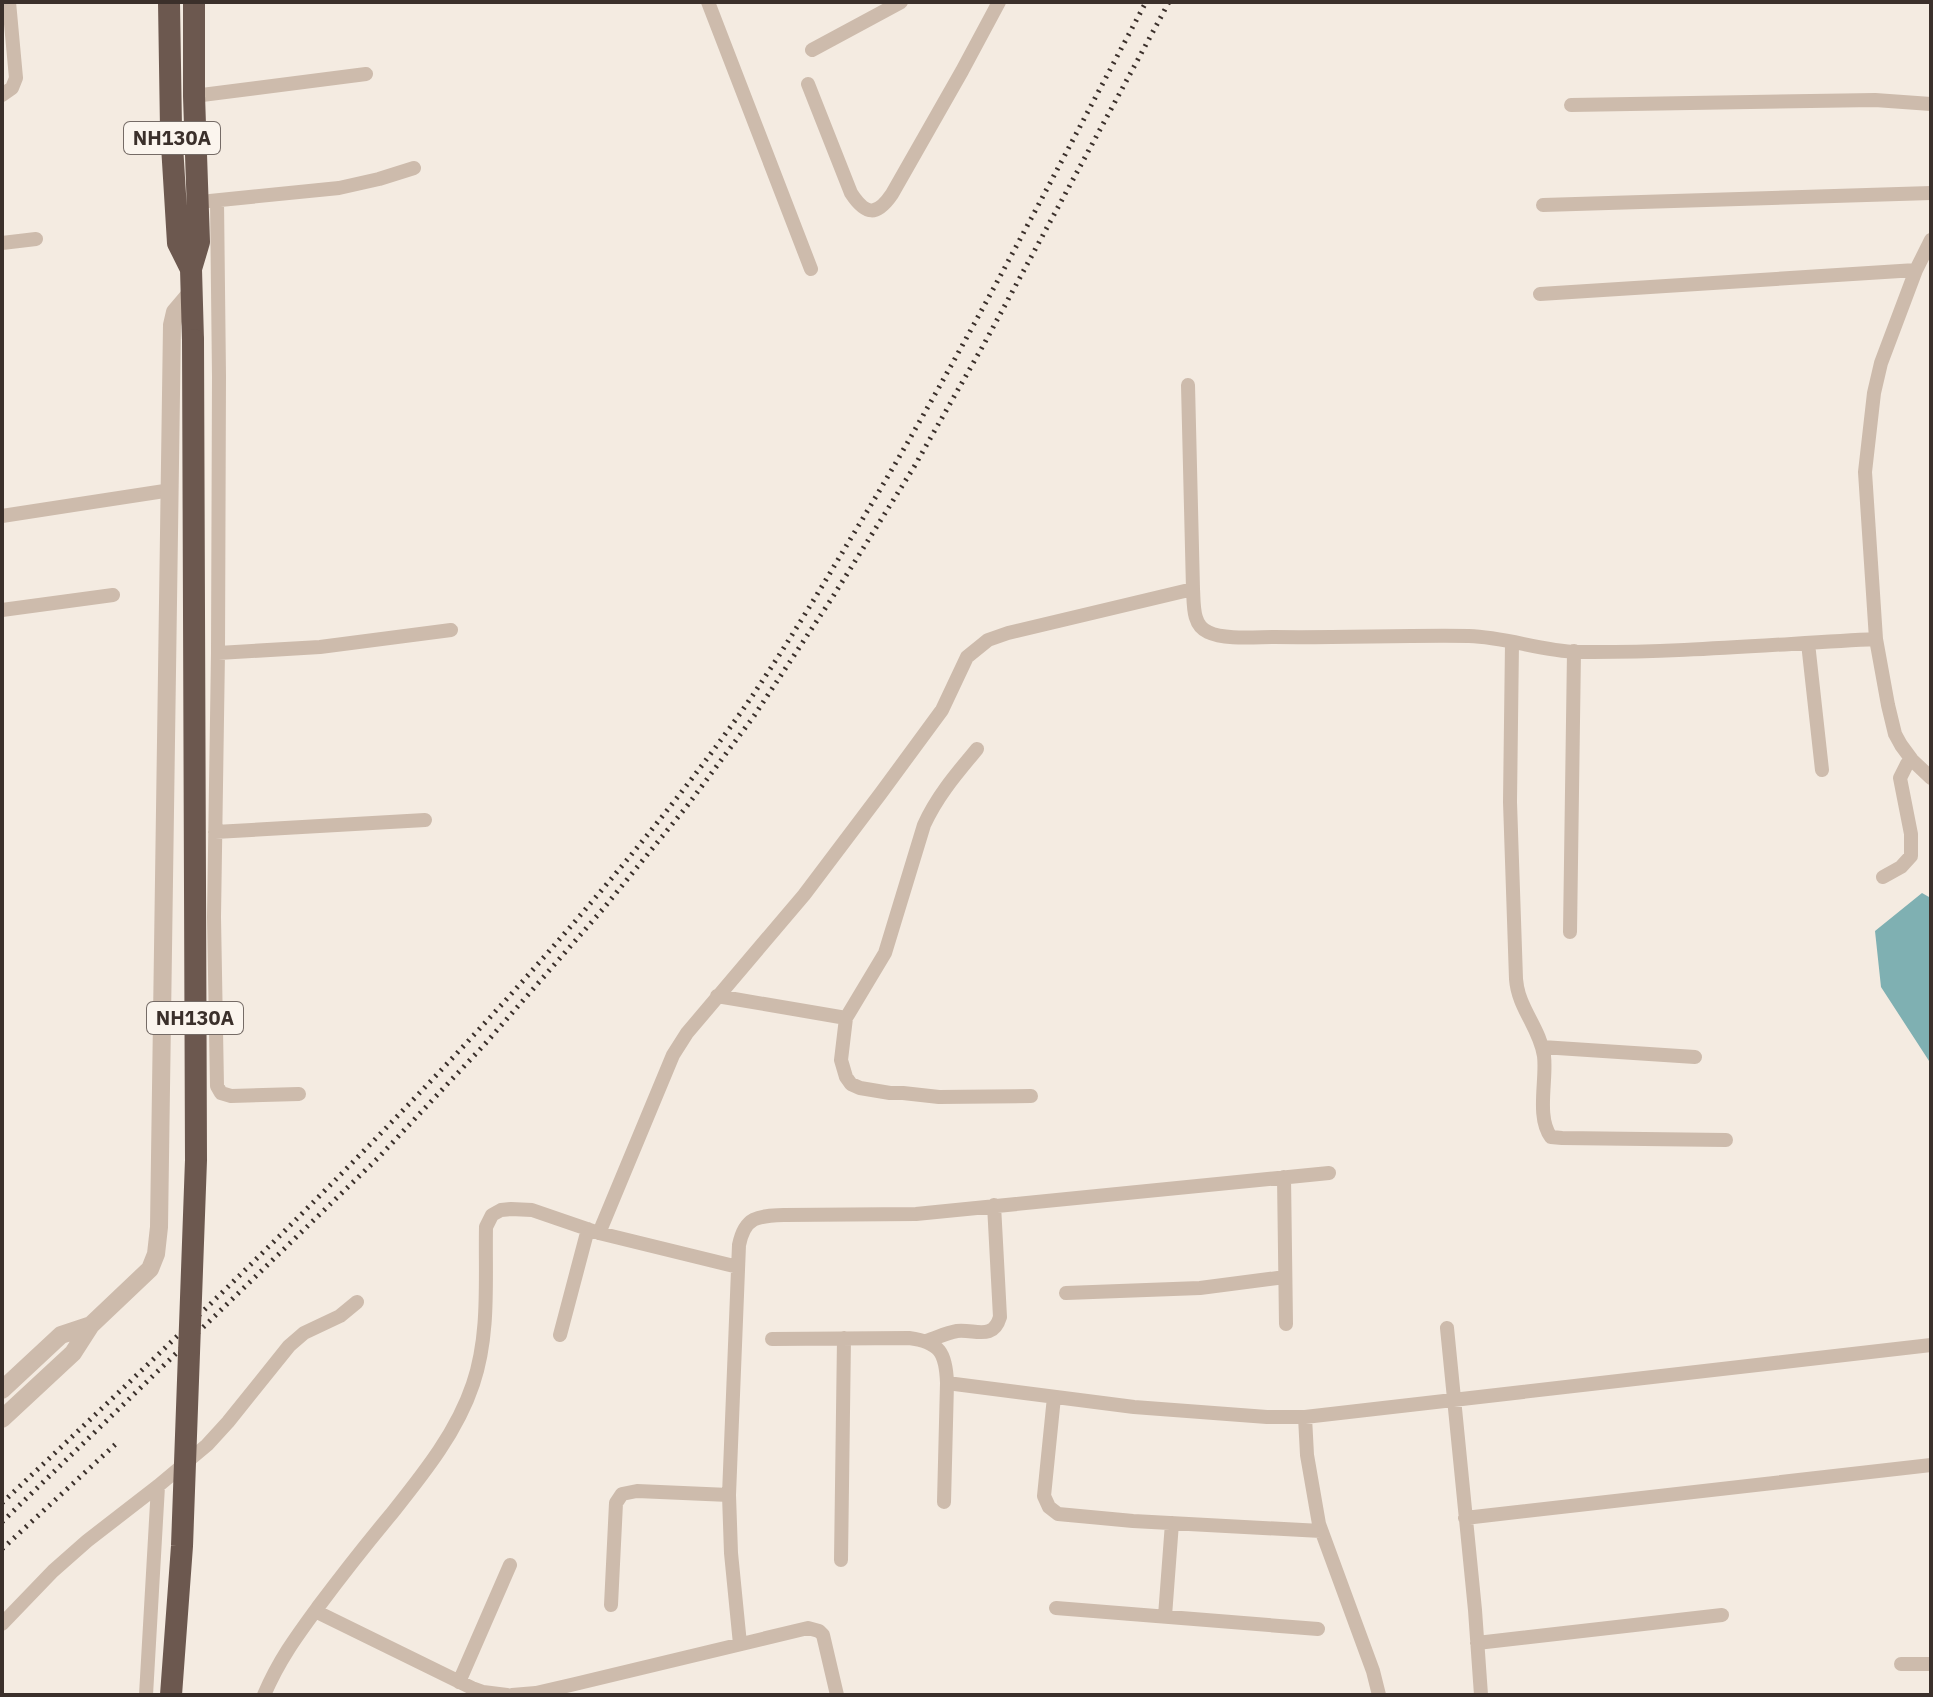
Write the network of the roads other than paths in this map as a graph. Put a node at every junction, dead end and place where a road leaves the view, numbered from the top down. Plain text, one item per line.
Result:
1 (9, 2) edge
2 (169, 2) edge
3 (194, 2) edge
4 (708, 2) edge
5 (901, 2) edge
6 (999, 2) edge
7 (812, 50) dead end
8 (366, 74) dead end
9 (808, 84) dead end
10 (2, 95) edge
11 (194, 96) junction
12 (1931, 104) edge
13 (1571, 105) dead end
14 (414, 168) dead end
15 (1931, 193) edge
16 (207, 201) junction
17 (1543, 205) dead end
18 (36, 239) dead end
19 (1931, 240) edge
20 (2, 243) edge
21 (811, 269) dead end
22 (1916, 270) junction
23 (192, 281) junction
24 (1540, 294) dead end
25 (1188, 385) dead end
26 (171, 490) junction
27 (2, 516) edge
28 (1193, 589) junction
29 (113, 595) dead end
30 (2, 610) edge
31 (451, 630) dead end
32 (1876, 639) junction
33 (1512, 643) junction
34 (1808, 643) junction
35 (1574, 651) junction
36 (218, 653) junction
37 (977, 749) dead end
38 (1912, 760) junction
39 (1822, 770) dead end
40 (1931, 778) edge
41 (425, 820) dead end
42 (215, 832) junction
43 (1883, 877) dead end
44 (1570, 932) dead end
45 (717, 996) junction
46 (846, 1018) junction
47 (1542, 1047) junction
48 (1695, 1057) dead end
49 (299, 1094) dead end
50 (1031, 1096) dead end
51 (1726, 1140) dead end
52 (1329, 1173) dead end
53 (1284, 1177) junction
54 (994, 1205) junction
55 (594, 1231) junction
56 (738, 1267) junction
57 (1285, 1277) junction
58 (1066, 1293) dead end
59 (357, 1302) dead end
60 (1286, 1324) dead end
61 (91, 1325) junction
62 (1447, 1328) dead end
63 (560, 1335) dead end
64 (844, 1338) junction
65 (772, 1339) dead end
66 (926, 1341) junction
67 (1931, 1345) edge
68 (947, 1383) junction
69 (2, 1390) edge
70 (1054, 1397) junction
71 (1454, 1400) junction
72 (1305, 1417) junction
73 (2, 1419) edge
74 (1931, 1465) edge
75 (158, 1486) junction
76 (729, 1495) junction
77 (944, 1502) dead end
78 (1465, 1518) junction
79 (1172, 1523) junction
80 (1321, 1531) junction
81 (841, 1560) dead end
82 (510, 1565) dead end
83 (611, 1605) dead end
84 (1056, 1608) dead end
85 (315, 1611) junction
86 (1722, 1615) dead end
87 (1165, 1616) junction
88 (2, 1624) edge
89 (1318, 1629) dead end
90 (1477, 1643) junction
91 (740, 1644) junction
92 (1901, 1664) dead end
93 (1931, 1664) edge
94 (459, 1682) junction
95 (146, 1695) edge
96 (171, 1695) edge
97 (264, 1695) edge
98 (510, 1695) edge
99 (837, 1695) edge
100 (1379, 1695) edge
101 (1481, 1695) edge

1 - 10 street
2 - 23 highway, NH130A
3 - 11 highway, NH130A
4 - 21 street
5 - 7 street
6 - 9 street
8 - 11 street
11 - 16 highway, NH130A
12 - 13 street
14 - 16 street
15 - 17 street
16 - 23 highway, NH130A
16 - 36 street
18 - 20 street
19 - 22 street
22 - 24 street
22 - 32 street
23 - 26 street
23 - 96 highway, NH130A, bridge
25 - 28 street
26 - 27 street
26 - 61 street
28 - 33 street
28 - 45 street
29 - 30 street
31 - 36 street
32 - 34 street
32 - 38 street
33 - 35 street
33 - 47 street
34 - 35 street
34 - 39 street
35 - 44 street
36 - 42 street
37 - 46 street
38 - 40 street
38 - 43 street
41 - 42 street
42 - 49 street
45 - 46 street
45 - 55 street
46 - 50 street
47 - 48 street
47 - 51 street
52 - 53 street
53 - 54 street
53 - 57 street
54 - 56 street
54 - 66 street
55 - 56 street
55 - 63 street
55 - 85 street
56 - 76 street
57 - 58 street
57 - 60 street
59 - 75 street
61 - 69 street
61 - 73 street
62 - 71 street
64 - 65 street
64 - 66 street
64 - 81 street
66 - 68 street
67 - 71 street
68 - 70 street
68 - 77 street
70 - 72 street
70 - 79 street
71 - 72 street
71 - 78 street
72 - 80 street
74 - 78 street
75 - 88 street
75 - 95 street
76 - 83 street
76 - 91 street
78 - 90 street
79 - 80 street
79 - 87 street
80 - 100 street
82 - 94 street
84 - 87 street
85 - 94 street
85 - 97 street
86 - 90 street
87 - 89 street
90 - 101 street
91 - 98 street
91 - 99 street
92 - 93 street
94 - 98 street

